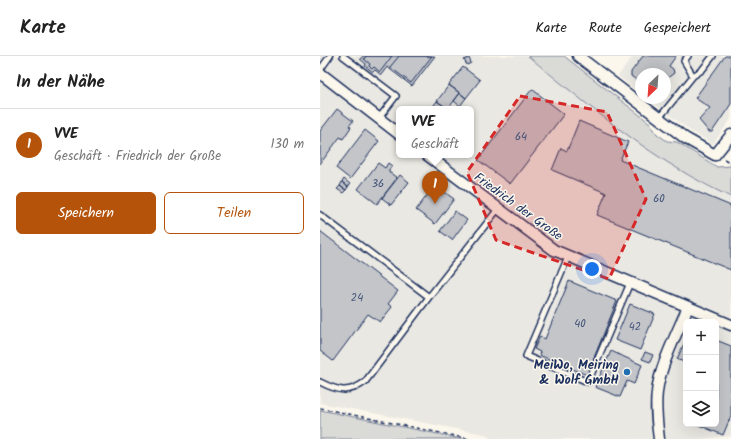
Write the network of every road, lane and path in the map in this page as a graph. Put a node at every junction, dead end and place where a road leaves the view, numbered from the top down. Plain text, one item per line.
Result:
1 (330, 56) edge
2 (343, 56) edge
3 (578, 56) edge
4 (688, 56) edge
5 (714, 56) edge
6 (320, 70) edge
7 (320, 73) edge
8 (693, 76) junction
9 (379, 118) junction
10 (659, 118) junction
11 (396, 132) edge
12 (731, 135) edge
13 (431, 158) edge
14 (498, 209) junction
15 (320, 215) edge
16 (568, 257) junction
17 (630, 283) junction
18 (429, 297) junction
19 (688, 307) junction
20 (731, 326) edge
21 (320, 382) edge
22 (320, 408) edge
23 (469, 439) edge
24 (659, 439) edge

1 - 6 lane
2 - 9 lane
3 - 10 street
4 - 8 lane
5 - 8 lane
7 - 9 street
8 - 10 lane
9 - 11 street
10 - 12 street
13 - 14 street, Friedrich der Große
14 - 16 street, Friedrich der Große
14 - 18 lane
15 - 18 lane
16 - 17 street, Friedrich der Große
16 - 17 lane
17 - 19 street, Friedrich der Große
18 - 21 lane
19 - 20 street, Friedrich der Große
19 - 24 street
22 - 23 path

